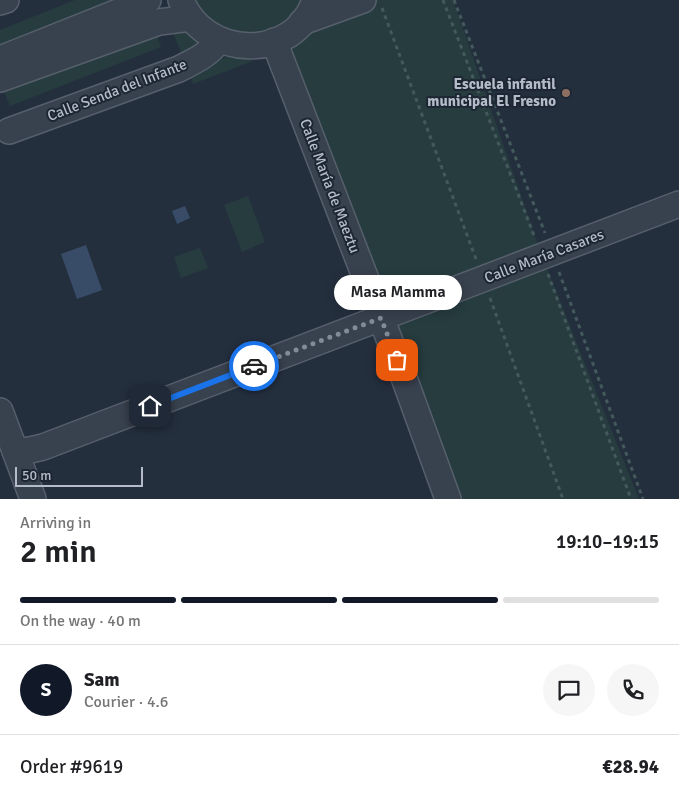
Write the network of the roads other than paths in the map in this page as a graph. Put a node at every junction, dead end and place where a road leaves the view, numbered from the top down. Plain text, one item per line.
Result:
1 (6, 0) edge
2 (148, 0) edge
3 (314, 0) edge
4 (363, 0) edge
5 (0, 2) edge
6 (186, 9) edge
7 (302, 22) junction
8 (219, 40) junction
9 (274, 41) junction
10 (0, 59) edge
11 (0, 79) edge
12 (9, 131) dead end
13 (679, 204) edge
14 (381, 318) junction
15 (0, 411) edge
16 (15, 451) junction
17 (33, 499) edge
18 (448, 499) edge

1 - 5 street
2 - 10 street
3 - 7 street
4 - 7 street
6 - 8 street
6 - 11 street
7 - 9 street
8 - 9 street
8 - 12 street, Calle Senda del Infante
9 - 14 street, Calle María de Maeztu
13 - 14 street, Calle María Casares
14 - 16 street, Calle María Casares
14 - 18 street, Calle María de Maeztu
15 - 16 street
16 - 17 street

